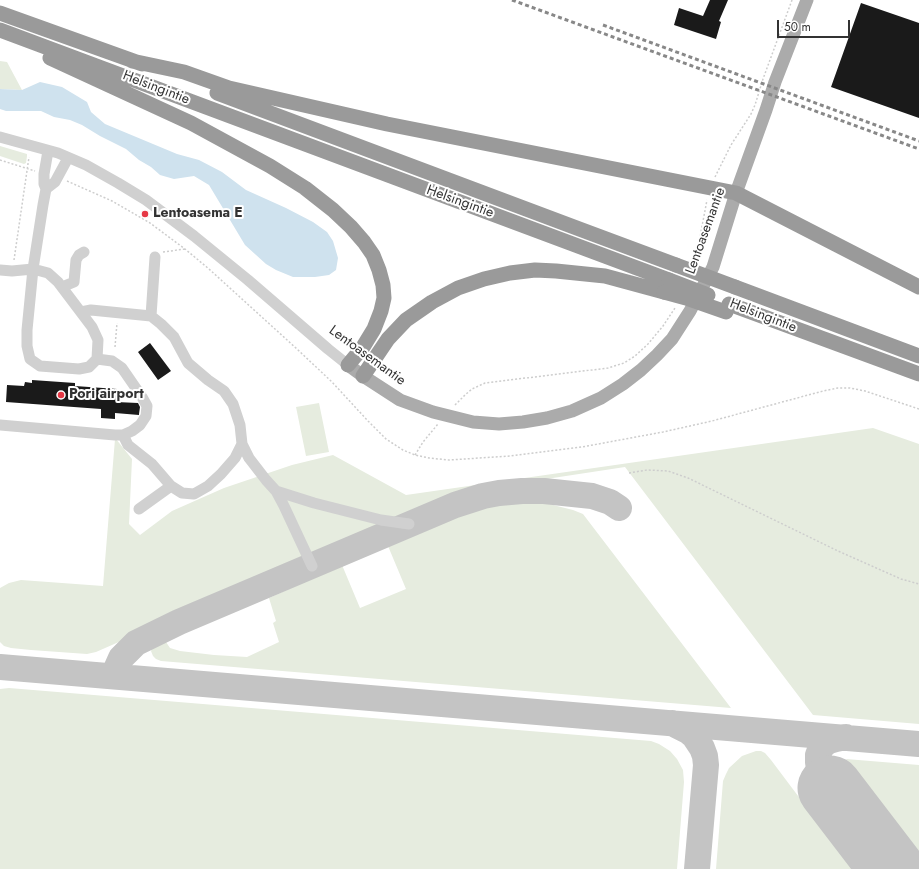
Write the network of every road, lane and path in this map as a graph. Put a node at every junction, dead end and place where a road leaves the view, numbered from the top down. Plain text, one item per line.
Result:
1 (792, 0) edge
2 (806, 0) edge
3 (0, 13) edge
4 (0, 30) edge
5 (0, 36) edge
6 (132, 61) junction
7 (754, 105) dead end
8 (0, 137) edge
9 (48, 151) junction
10 (68, 158) junction
11 (0, 160) edge
12 (27, 169) junction
13 (44, 174) junction
14 (58, 179) junction
15 (46, 189) junction
16 (736, 193) junction
17 (185, 249) junction
18 (84, 252) dead end
19 (155, 257) joint
20 (32, 269) junction
21 (0, 270) edge
22 (12, 271) junction
23 (666, 286) junction
24 (62, 287) junction
25 (919, 287) edge
26 (81, 312) junction
27 (151, 316) junction
28 (117, 322) dead end
29 (115, 347) dead end
30 (919, 356) edge
31 (97, 359) junction
32 (348, 365) junction
33 (919, 374) edge
34 (363, 376) junction
35 (919, 409) edge
36 (440, 422) dead end
37 (0, 425) edge
38 (123, 435) junction
39 (242, 444) junction
40 (415, 455) junction
41 (629, 473) dead end
42 (171, 486) junction
43 (276, 491) junction
44 (139, 509) dead end
45 (409, 524) dead end
46 (312, 566) dead end
47 (919, 584) edge

1 - 7 path
2 - 16 main road, Lentoasemantie
3 - 6 highway, Helsingintie
4 - 23 highway, Helsingintie
5 - 32 highway
6 - 16 highway
6 - 30 highway, Helsingintie, bridge
8 - 9 street, Lentoasemantie
9 - 10 street, Lentoasemantie
9 - 13 street
10 - 14 street
10 - 32 street, Lentoasemantie
11 - 12 path
12 - 13 path
12 - 22 path
13 - 15 street
14 - 15 street
14 - 17 path
15 - 20 street
16 - 25 highway
16 - 34 main road, Lentoasemantie
17 - 19 path
17 - 40 path
18 - 24 street
19 - 27 street
20 - 22 street
20 - 24 street
20 - 31 street
21 - 22 street
23 - 33 highway, Helsingintie, bridge
23 - 34 highway
24 - 26 street
26 - 27 street
26 - 31 street
27 - 39 street
28 - 29 path
31 - 38 street
32 - 34 main road, Lentoasemantie
35 - 40 path
36 - 40 path
37 - 38 street
38 - 42 street
39 - 42 street
39 - 43 street
41 - 47 path
42 - 44 street
43 - 45 street
43 - 46 street

